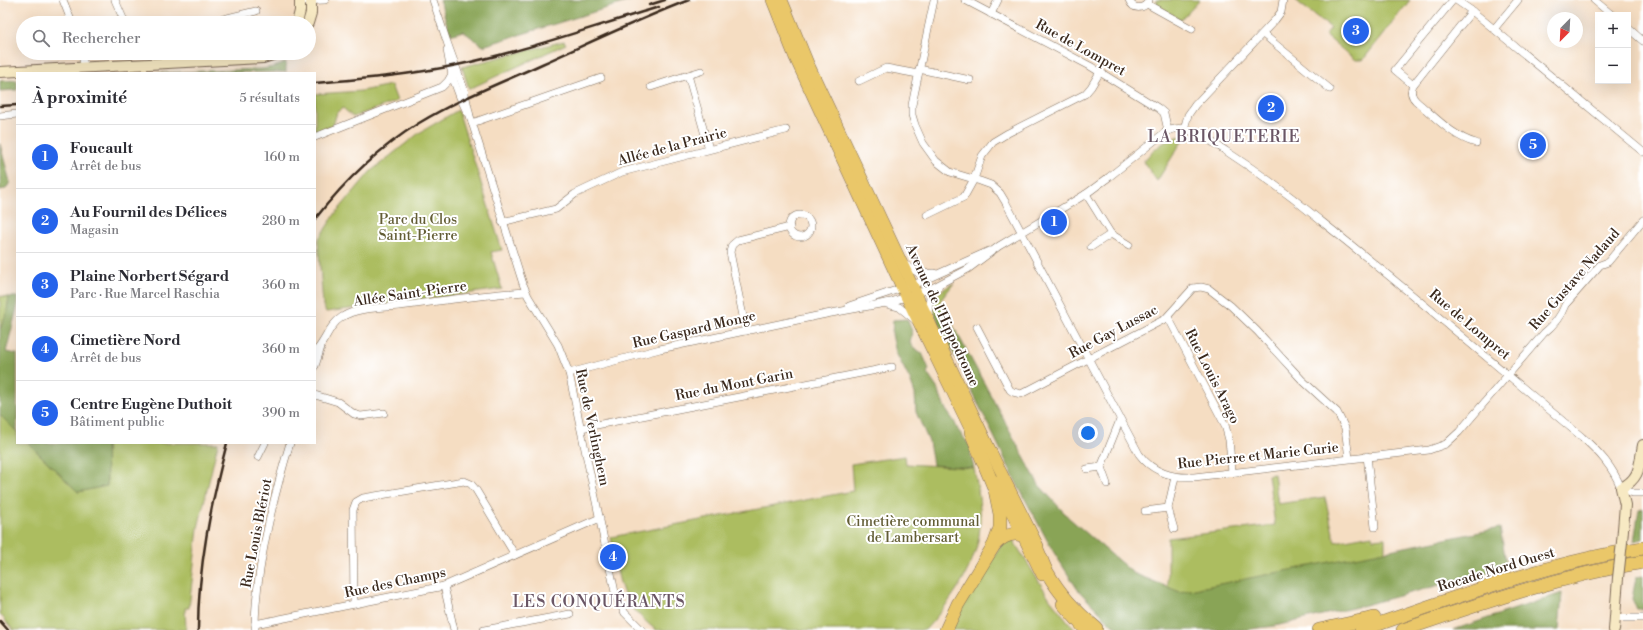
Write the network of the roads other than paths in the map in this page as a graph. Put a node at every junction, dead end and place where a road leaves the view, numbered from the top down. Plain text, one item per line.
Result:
1 (115, 0) edge
2 (325, 0) edge
3 (433, 0) edge
4 (772, 0) edge
5 (934, 0) edge
6 (965, 0) edge
7 (998, 0) edge
8 (1129, 0) edge
9 (1283, 0) edge
10 (1455, 0) edge
11 (1518, 0) edge
12 (1594, 0) edge
13 (300, 1) edge
14 (311, 1) edge
15 (64, 2) edge
16 (1148, 2) edge
17 (781, 5) edge
18 (256, 11) dead end
19 (1472, 11) junction
20 (1608, 12) edge
21 (991, 14) junction
22 (69, 16) edge
23 (122, 16) edge
24 (236, 16) edge
25 (298, 16) edge
26 (309, 16) edge
27 (1192, 29) dead end
28 (1494, 29) junction
29 (1631, 31) edge
30 (1263, 34) junction
31 (1643, 41) edge
32 (446, 42) junction
33 (83, 60) edge
34 (202, 60) edge
35 (84, 67) junction
36 (701, 71) dead end
37 (0, 72) edge
38 (918, 72) junction
39 (1100, 72) junction
40 (452, 74) junction
41 (688, 75) junction
42 (601, 78) dead end
43 (970, 80) dead end
44 (859, 81) dead end
45 (1413, 85) junction
46 (442, 87) junction
47 (651, 87) dead end
48 (1330, 89) dead end
49 (458, 92) junction
50 (16, 114) edge
51 (0, 116) edge
52 (471, 119) junction
53 (1184, 129) junction
54 (786, 130) dead end
55 (1168, 131) junction
56 (316, 137) edge
57 (1476, 143) dead end
58 (709, 149) junction
59 (1643, 152) edge
60 (974, 179) junction
61 (1086, 194) junction
62 (927, 215) dead end
63 (1643, 220) edge
64 (502, 222) junction
65 (790, 227) dead end
66 (1022, 232) junction
67 (1111, 234) junction
68 (1129, 245) dead end
69 (999, 246) junction
70 (1091, 247) dead end
71 (901, 261) junction
72 (949, 269) junction
73 (940, 284) junction
74 (909, 291) junction
75 (526, 292) junction
76 (882, 304) junction
77 (826, 314) junction
78 (1168, 317) junction
79 (926, 326) junction
80 (977, 327) dead end
81 (746, 331) junction
82 (321, 345) junction
83 (316, 351) edge
84 (1088, 358) junction
85 (316, 362) edge
86 (892, 367) dead end
87 (569, 372) junction
88 (1508, 374) junction
89 (316, 395) edge
90 (384, 413) dead end
91 (1120, 420) junction
92 (581, 428) junction
93 (971, 432) junction
94 (264, 444) edge
95 (290, 444) edge
96 (1643, 445) edge
97 (1367, 456) junction
98 (258, 457) dead end
99 (1349, 458) junction
100 (1102, 467) junction
101 (1087, 468) dead end
102 (1232, 472) junction
103 (1175, 477) junction
104 (1107, 484) dead end
105 (1621, 488) junction
106 (1643, 493) edge
107 (1168, 508) junction
108 (1145, 511) dead end
109 (600, 518) junction
110 (1375, 527) dead end
111 (1174, 529) dead end
112 (1022, 535) junction
113 (994, 545) junction
114 (1643, 548) edge
115 (515, 555) junction
116 (1643, 562) edge
117 (444, 586) junction
118 (354, 604) junction
119 (1427, 608) junction
120 (1460, 610) junction
121 (570, 614) dead end
122 (1615, 614) junction
123 (1643, 618) edge
124 (631, 620) junction
125 (255, 627) edge
126 (1093, 629) edge
127 (454, 630) edge
128 (484, 630) edge
129 (633, 630) edge
130 (642, 630) edge
131 (946, 630) edge
132 (1319, 630) edge
133 (1361, 630) edge
134 (1403, 630) edge
135 (1416, 630) edge
136 (1614, 630) edge

1 - 23 street
2 - 14 street
3 - 32 street, Rue de Verlinghem
4 - 17 main road, Avenue de l'Hippodrome
5 - 38 street, Rue Pierre et Marie Curie
6 - 21 street, Rue de Lompret
7 - 21 street
8 - 16 street
9 - 30 street
10 - 19 street
10 - 45 street
11 - 28 street
12 - 20 street
13 - 14 street
13 - 25 street
14 - 26 street
15 - 22 street
16 - 27 street
17 - 71 main road, Avenue de l'Hippodrome
17 - 74 main road, Avenue de l'Hippodrome
18 - 24 street
19 - 28 street
19 - 45 street
21 - 39 street, Rue de Lompret
28 - 59 street
29 - 31 street
30 - 48 street
30 - 53 street
32 - 40 street, Rue de Verlinghem
32 - 52 street, Rue de Verlinghem
33 - 35 street
34 - 35 street
35 - 37 street
36 - 41 street
38 - 43 street
38 - 44 street
38 - 60 street, Rue Pierre et Marie Curie
39 - 55 street, Rue de Lompret
39 - 60 street
40 - 46 street
40 - 49 street, Rue de Verlinghem
41 - 47 street
41 - 58 street
42 - 52 street
45 - 57 street
46 - 49 street
46 - 56 street
49 - 52 street, Rue de Verlinghem
50 - 51 street
52 - 64 street, Rue de Verlinghem
53 - 55 street, Rue Gaspard Monge
53 - 88 street, Rue de Lompret
54 - 58 street, Allée de la Prairie
55 - 61 street, Rue Gaspard Monge
58 - 64 street, Allée de la Prairie
60 - 62 street
60 - 66 street, Rue Pierre et Marie Curie
61 - 66 street, Rue Gaspard Monge
61 - 67 street
63 - 88 street, Rue Gustave Nadaud
64 - 75 street, Rue de Verlinghem
65 - 81 street
66 - 69 street, Rue Gaspard Monge
66 - 84 street, Rue Pierre et Marie Curie
67 - 68 street
67 - 70 street
69 - 72 street, Rue Gaspard Monge
69 - 73 street, Rue Gaspard Monge
71 - 72 street
71 - 74 main road, Avenue de l'Hippodrome
72 - 74 street, Rue Gaspard Monge
73 - 74 street, Rue Gaspard Monge
73 - 79 street
74 - 76 street, Rue Gaspard Monge
74 - 77 street, Rue Gaspard Monge
74 - 79 main road, Avenue de l'Hippodrome
75 - 82 street, Allée Saint-Pierre
75 - 87 street, Rue de Verlinghem
76 - 77 street, Rue Gaspard Monge
76 - 79 street
77 - 81 street, Rue Gaspard Monge
78 - 84 street, Rue Gay Lussac
78 - 99 street, Rue Gay Lussac
78 - 102 street, Rue Louis Arago
79 - 93 main road, Avenue de l'Hippodrome
79 - 126 main road, Avenue de l'Hippodrome
80 - 84 street, Rue Gay Lussac
81 - 87 street, Rue Gaspard Monge
82 - 83 street, Allée Saint-Pierre
82 - 85 street
84 - 91 street, Rue Pierre et Marie Curie
86 - 92 street, Rue du Mont Garin
87 - 92 street, Rue de Verlinghem
88 - 97 street, Rue Pierre et Marie Curie
88 - 105 street, Rue de Lompret
89 - 90 street
91 - 100 street
91 - 103 street, Rue Pierre et Marie Curie
92 - 109 street, Rue de Verlinghem
93 - 112 main road, Avenue de l'Hippodrome
93 - 113 highway
94 - 98 street
95 - 125 street, Rue Louis Blériot
96 - 105 street
97 - 99 street, Rue Pierre et Marie Curie
97 - 110 street
99 - 102 street, Rue Pierre et Marie Curie
100 - 101 street
100 - 104 street
102 - 103 street, Rue Pierre et Marie Curie
103 - 107 street
105 - 106 street
105 - 122 street, Rue de Lompret, bridge
107 - 108 street
107 - 111 street
109 - 115 street, Rue des Champs
109 - 124 street, Rue de Verlinghem
112 - 113 highway
112 - 126 highway
113 - 131 highway
114 - 119 highway, Rocade Nord Ouest
115 - 117 street, Rue des Champs
115 - 118 street
116 - 120 highway, Rocade Nord Ouest
117 - 118 street, Rue des Champs
117 - 127 street
118 - 125 street, Rue des Champs
119 - 132 highway
119 - 133 highway, Rocade Nord Ouest
120 - 134 highway, Rocade Nord Ouest
120 - 135 highway
121 - 128 street
122 - 123 street
122 - 136 street, Rue de Lompret
124 - 129 street
124 - 130 street, Rue de Verlinghem

